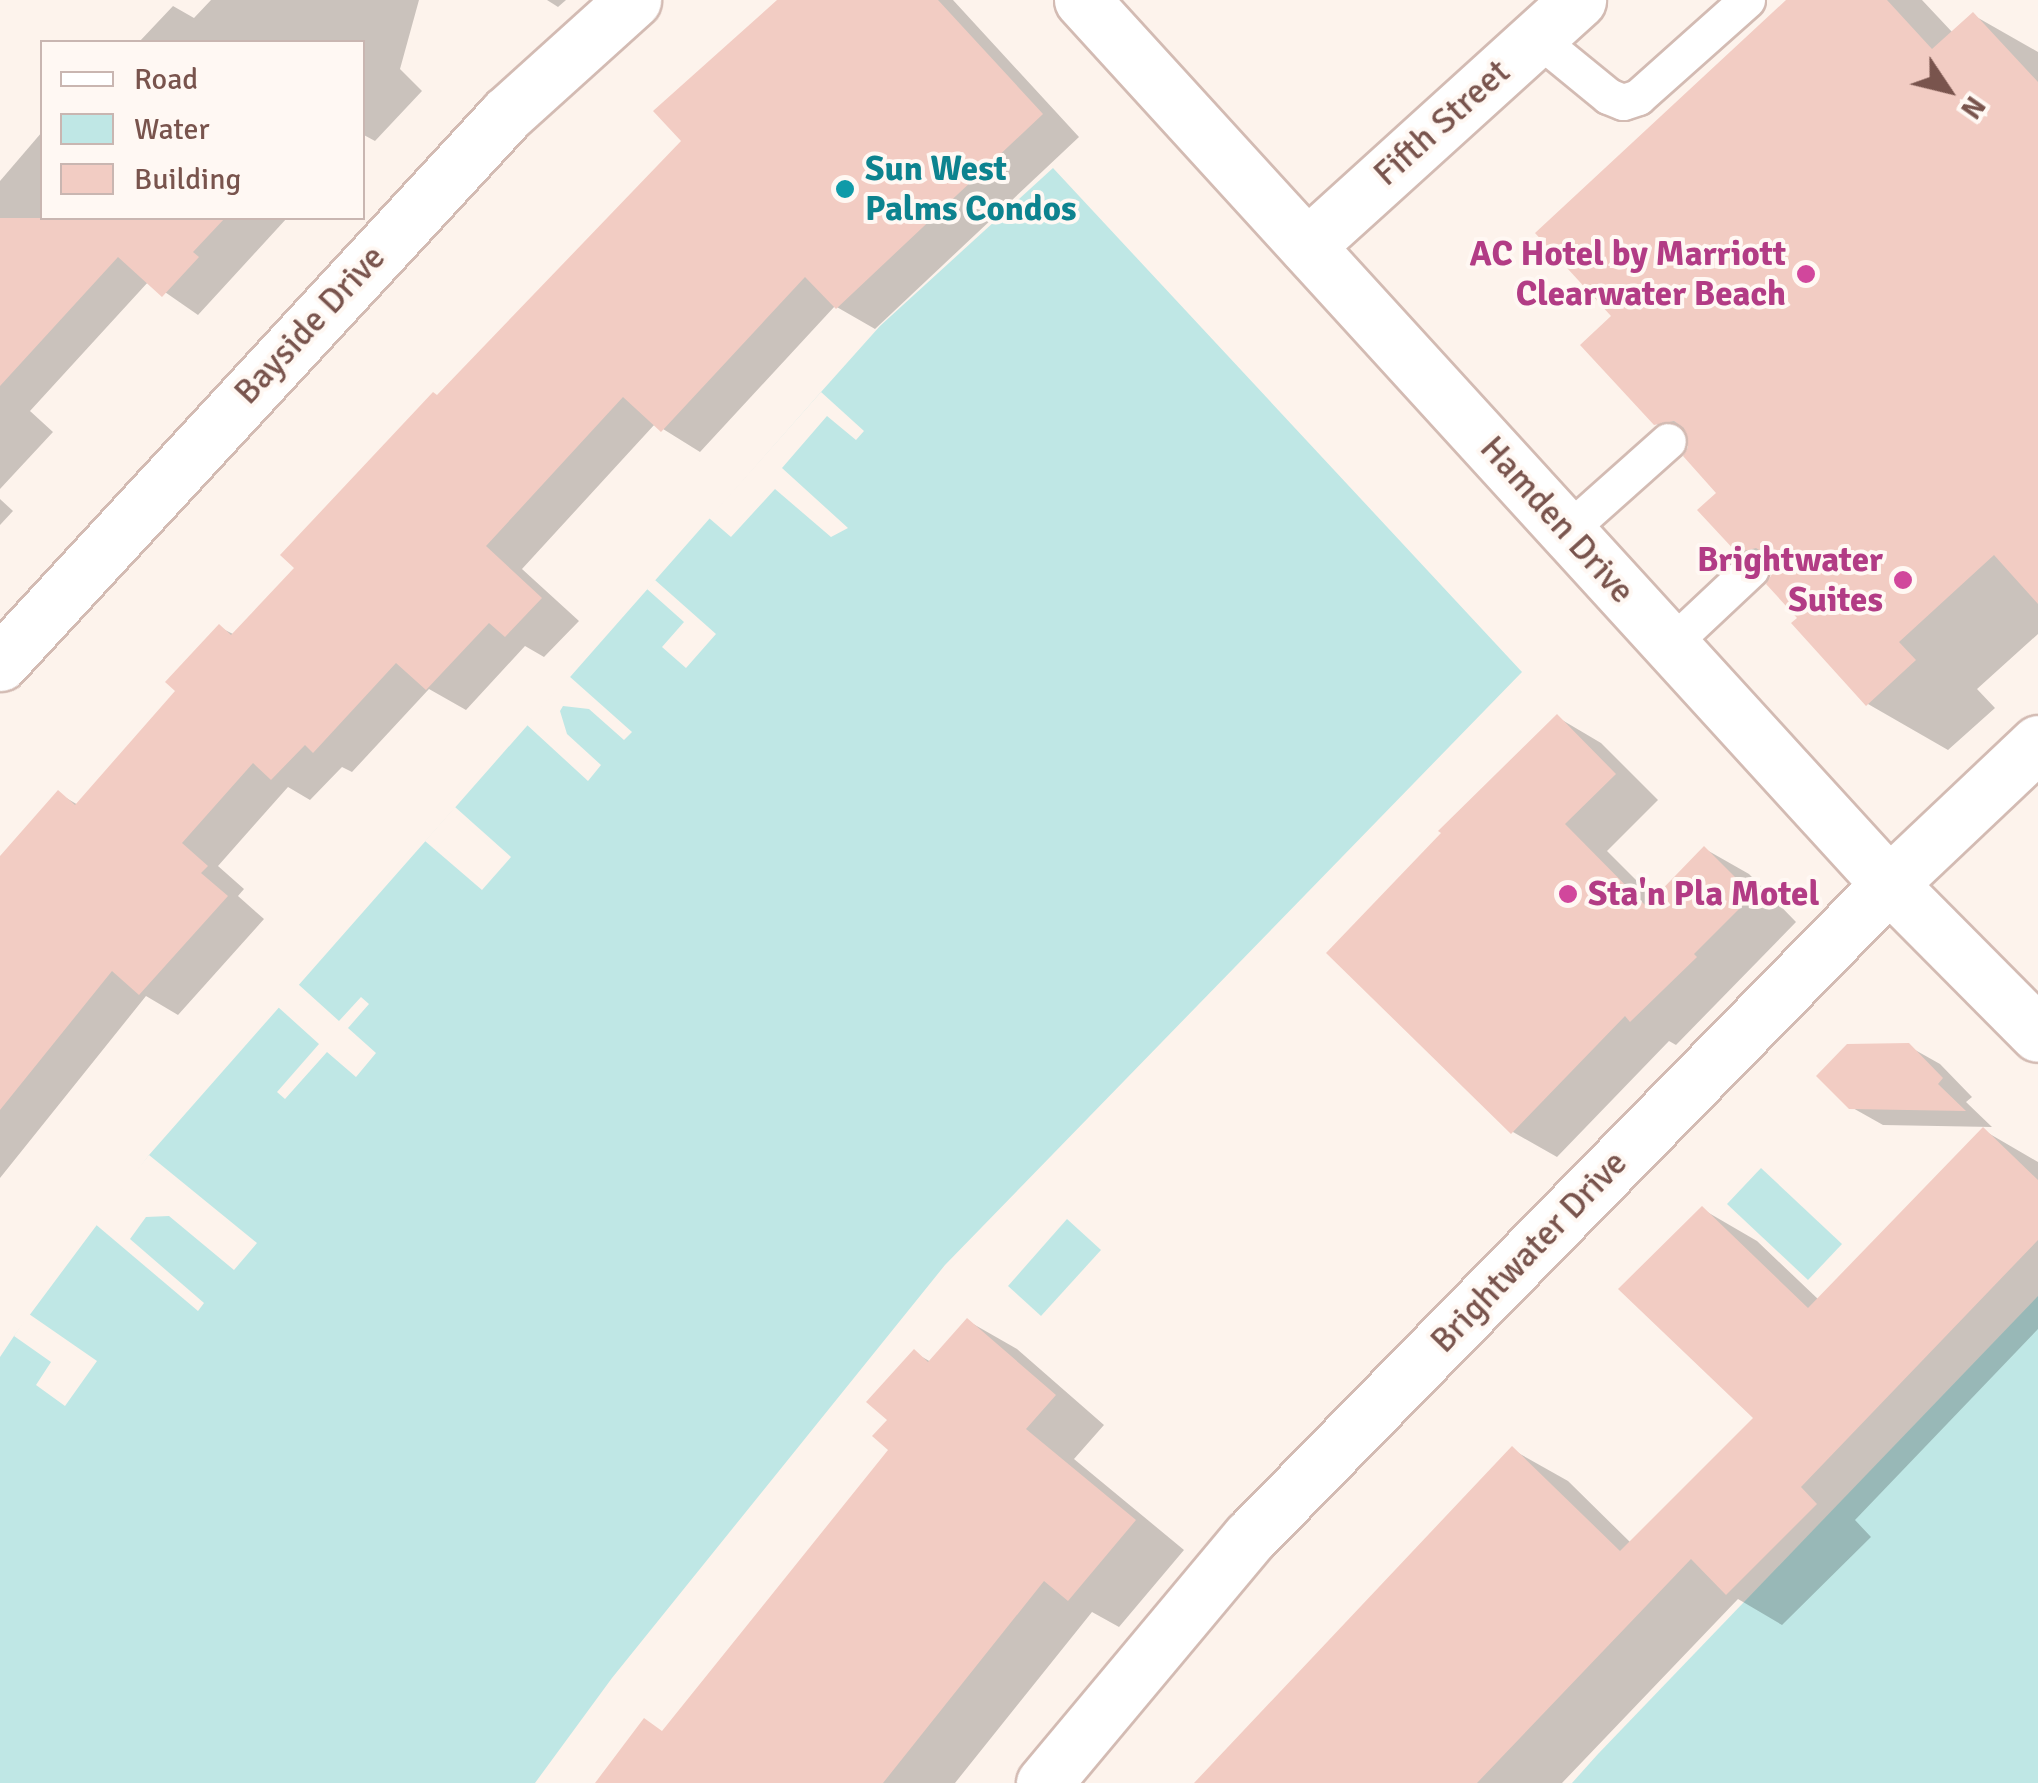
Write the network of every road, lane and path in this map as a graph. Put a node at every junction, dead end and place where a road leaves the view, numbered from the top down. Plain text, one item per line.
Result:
1 (632, 0) edge
2 (1082, 0) edge
3 (1578, 0) edge
4 (1747, 0) edge
5 (1536, 37) junction
6 (1308, 246) junction
7 (1668, 441) dead end
8 (1567, 532) junction
9 (1751, 569) dead end
10 (1670, 645) junction
11 (0, 663) edge
12 (2038, 743) edge
13 (1889, 884) junction
14 (2038, 1034) edge
15 (1044, 1783) edge

1 - 11 street, Bayside Drive
2 - 6 street, Hamden Drive
3 - 5 street, Fifth Street
4 - 5 lane
5 - 6 street, Fifth Street
6 - 8 street, Hamden Drive
7 - 8 lane
8 - 10 street, Hamden Drive
9 - 10 lane
10 - 13 street, Hamden Drive
12 - 13 street, Brightwater Drive
13 - 14 street, Hamden Drive
13 - 15 street, Brightwater Drive

